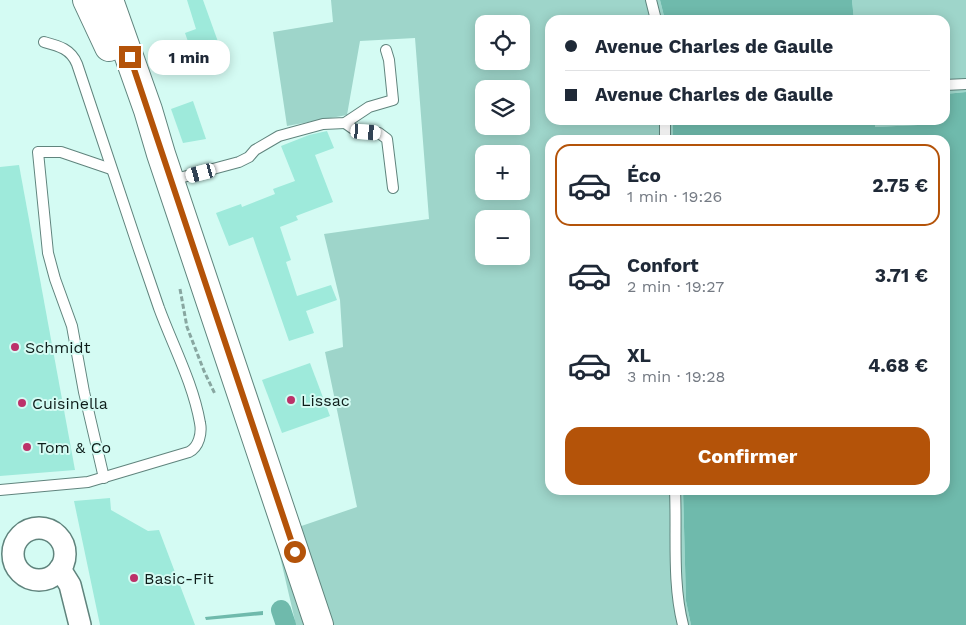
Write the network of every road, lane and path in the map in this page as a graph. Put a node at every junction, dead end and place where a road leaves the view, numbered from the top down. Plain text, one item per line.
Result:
1 (87, 0) edge
2 (109, 0) edge
3 (651, 0) edge
4 (655, 15) edge
5 (44, 42) dead end
6 (386, 50) dead end
7 (966, 84) edge
8 (950, 85) edge
9 (345, 123) junction
10 (161, 154) junction
11 (112, 169) junction
12 (171, 180) junction
13 (393, 188) dead end
14 (104, 478) junction
15 (0, 490) edge
16 (675, 495) edge
17 (60, 569) dead end
18 (80, 625) edge
19 (319, 625) edge
20 (683, 625) edge

1 - 10 main road
2 - 10 main road
3 - 4 lane
5 - 11 lane
6 - 9 lane
7 - 8 lane
9 - 12 lane
9 - 13 lane
10 - 12 main road
11 - 14 lane
11 - 14 lane
12 - 19 main road
14 - 15 lane
16 - 20 lane
17 - 18 street

